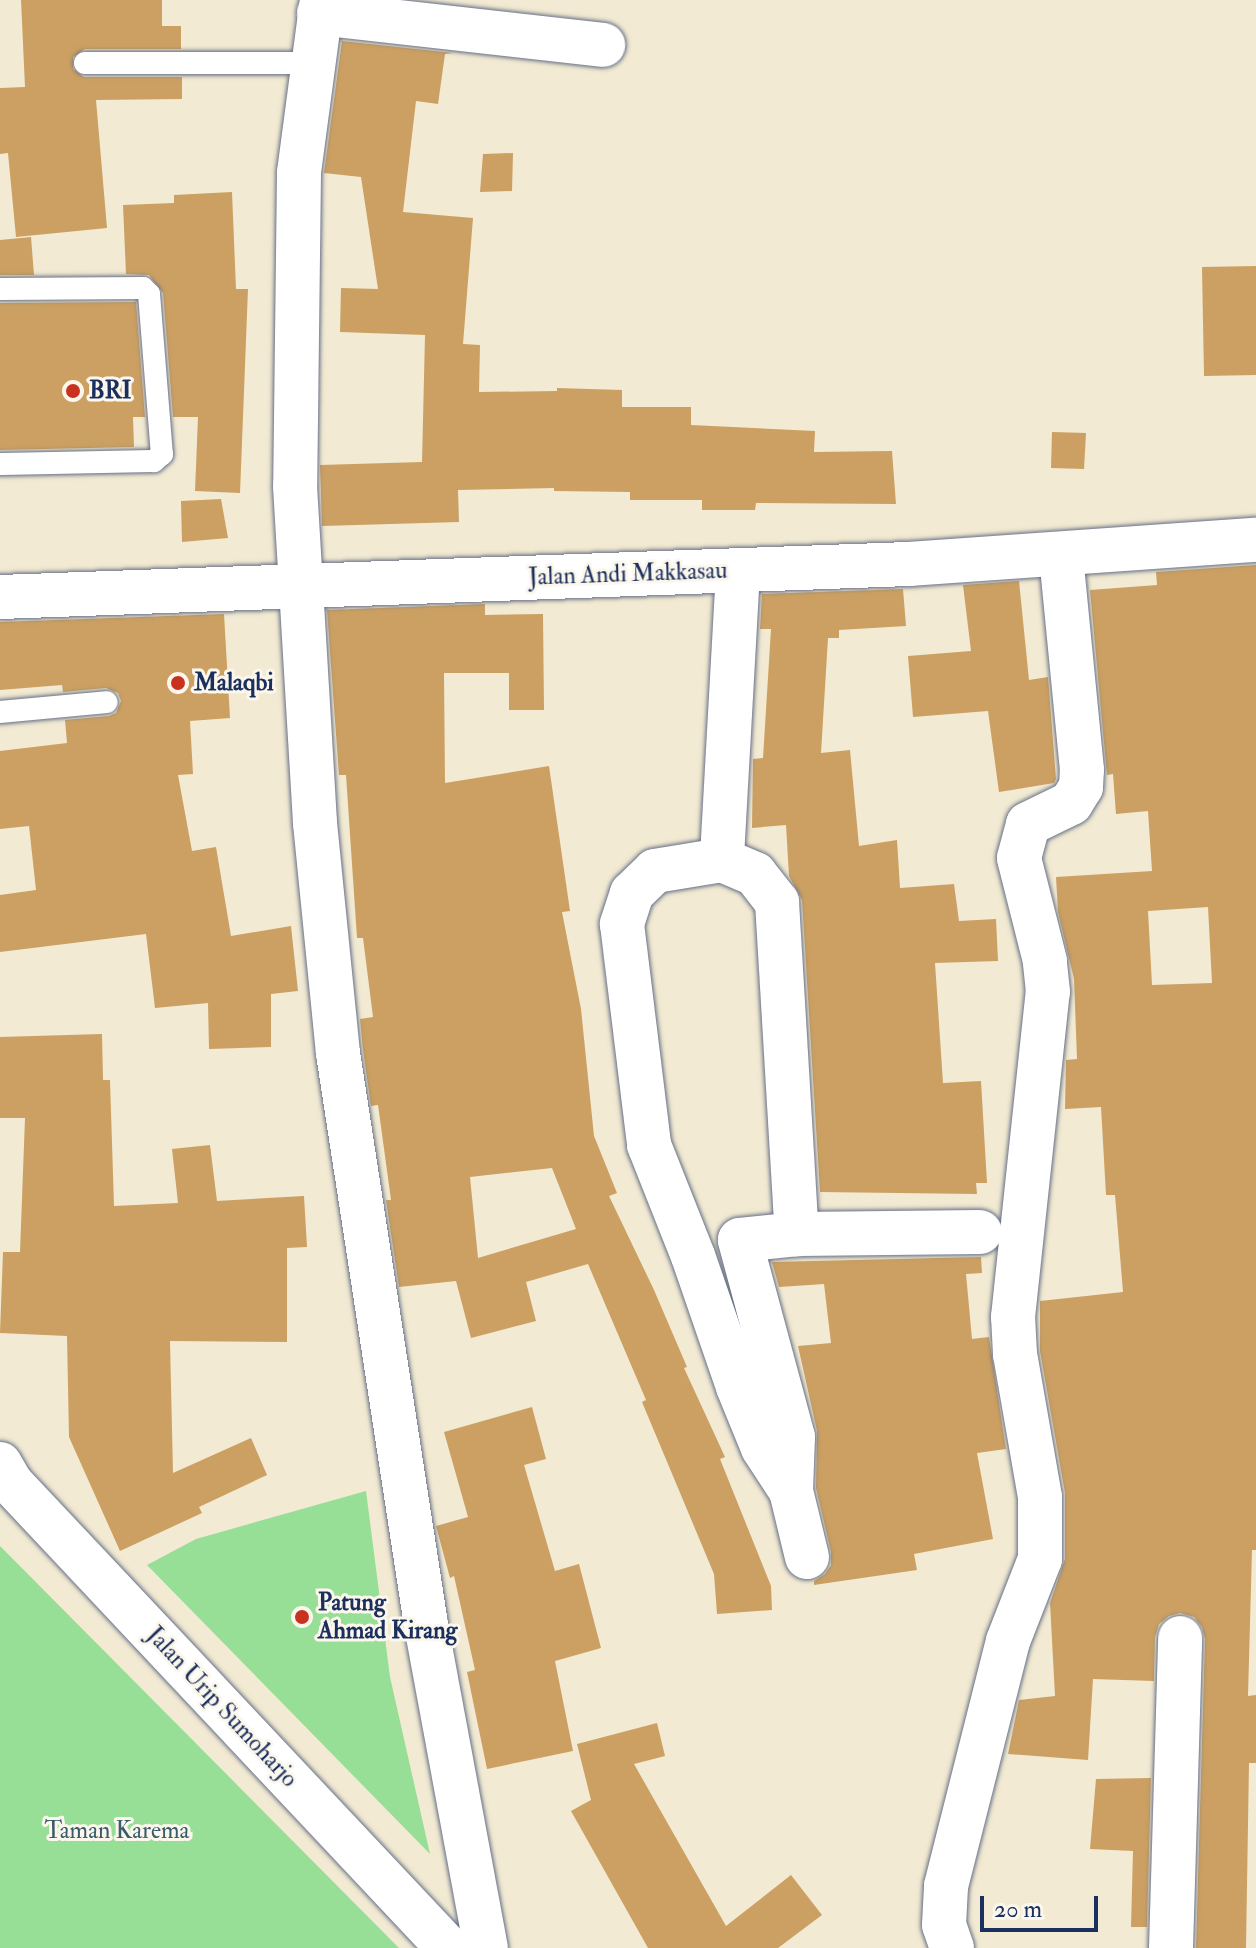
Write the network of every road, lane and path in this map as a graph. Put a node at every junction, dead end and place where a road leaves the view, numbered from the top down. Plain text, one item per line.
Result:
1 (321, 6) edge
2 (603, 45) dead end
3 (85, 63) dead end
4 (313, 63) junction
5 (0, 289) edge
6 (0, 464) edge
7 (1256, 540) edge
8 (1061, 554) junction
9 (738, 571) junction
10 (301, 585) junction
11 (0, 597) edge
12 (107, 702) dead end
13 (0, 712) edge
14 (722, 860) junction
15 (980, 1232) dead end
16 (797, 1234) junction
17 (740, 1240) junction
18 (693, 1256) junction
19 (0, 1464) edge
20 (791, 1491) junction
21 (807, 1557) dead end
22 (1180, 1638) dead end
23 (448, 1948) edge
24 (486, 1948) edge
25 (952, 1948) edge
26 (1171, 1948) edge

1 - 2 street
1 - 4 street
3 - 4 lane
4 - 10 street
5 - 6 lane
7 - 8 street, Jalan Andi Makkasau
8 - 9 street, Jalan Andi Makkasau
8 - 25 street
9 - 10 street, Jalan Andi Makkasau
9 - 14 street
10 - 11 street, Jalan Andi Makkasau
10 - 24 street
12 - 13 lane
14 - 16 street
14 - 18 street
15 - 16 street
16 - 17 street
17 - 18 street
17 - 20 street
18 - 20 street
19 - 23 street, Jalan Urip Sumoharjo
20 - 21 street
22 - 26 street

